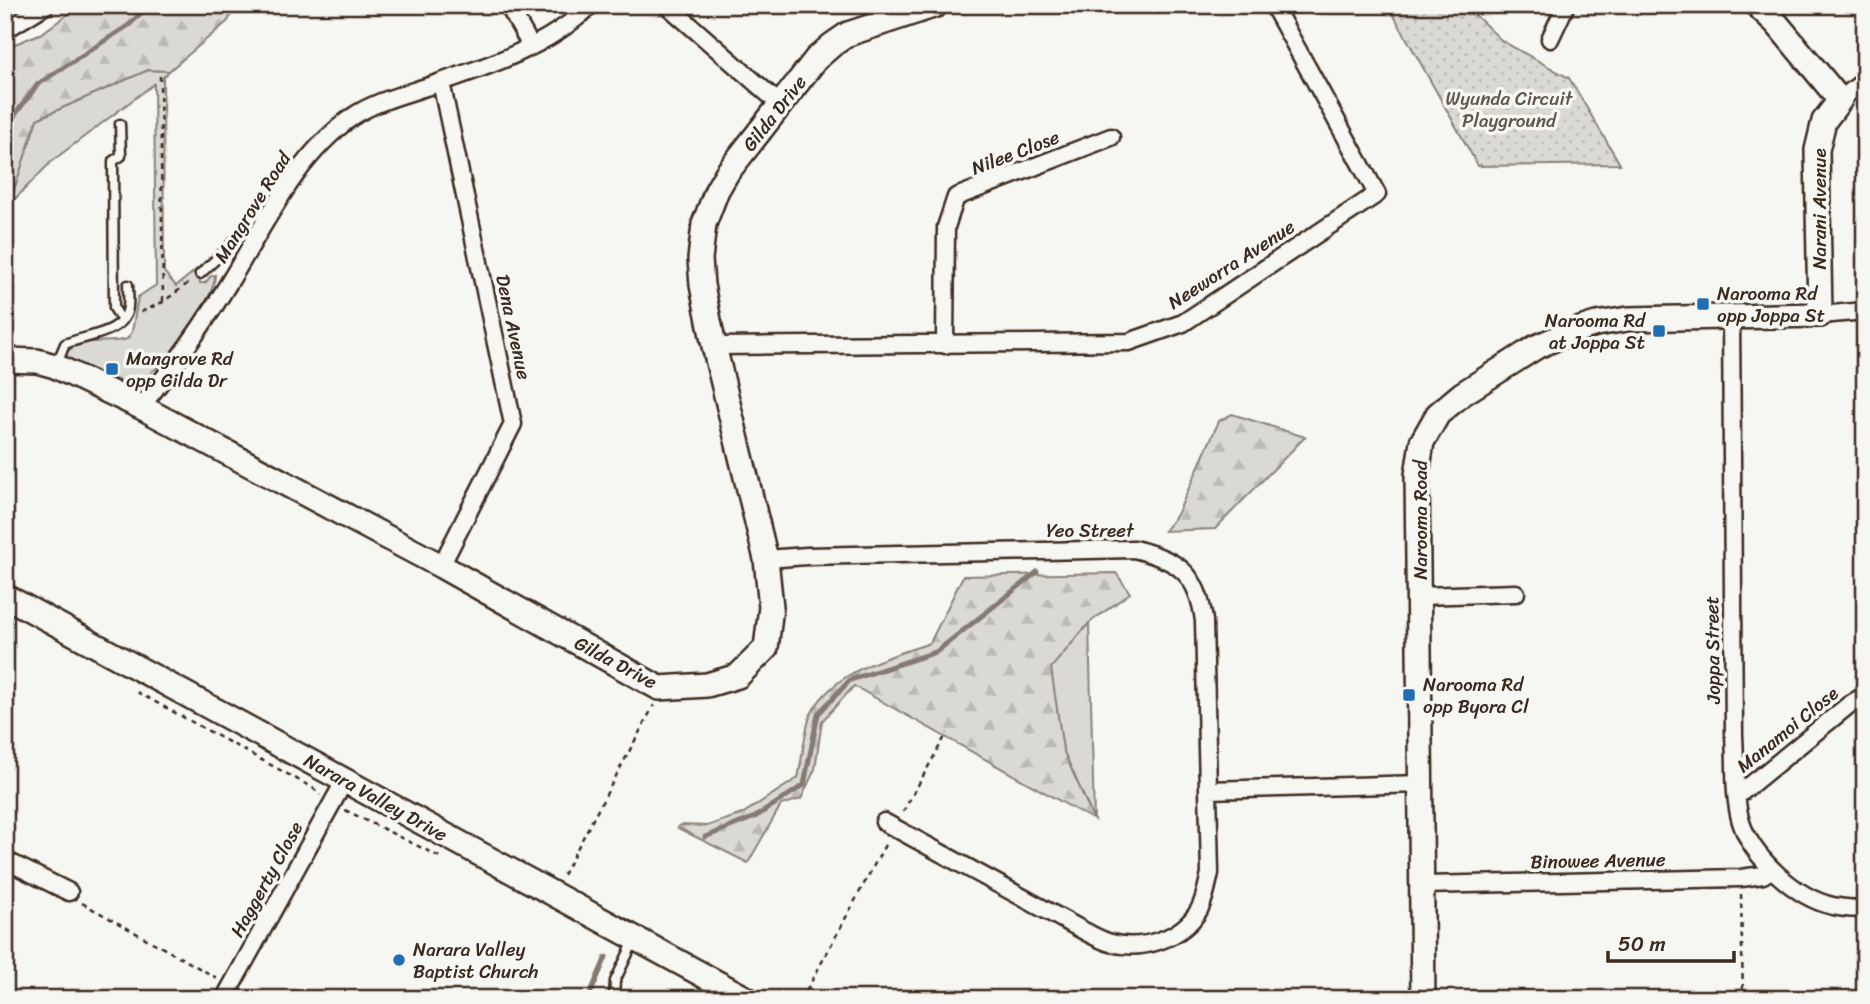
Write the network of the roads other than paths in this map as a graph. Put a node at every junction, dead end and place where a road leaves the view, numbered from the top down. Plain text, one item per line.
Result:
1 (46, 5) edge
2 (508, 5) edge
3 (591, 5) edge
4 (667, 5) edge
5 (936, 5) edge
6 (1273, 5) edge
7 (1566, 5) edge
8 (1757, 5) edge
9 (5, 30) edge
10 (1550, 39) dead end
11 (531, 47) junction
12 (1865, 80) edge
13 (441, 82) junction
14 (1840, 100) junction
15 (780, 104) junction
16 (120, 124) dead end
17 (1111, 137) dead end
18 (271, 212) junction
19 (200, 274) road end
20 (128, 285) dead end
21 (1865, 311) edge
22 (1820, 315) junction
23 (1731, 316) junction
24 (122, 321) junction
25 (945, 345) junction
26 (714, 346) junction
27 (5, 360) edge
28 (55, 366) junction
29 (141, 407) junction
30 (766, 559) junction
31 (441, 566) junction
32 (1516, 593) dead end
33 (5, 596) edge
34 (1420, 596) junction
35 (1865, 695) edge
36 (345, 780) junction
37 (1422, 784) junction
38 (1208, 790) junction
39 (1737, 796) junction
40 (889, 825) road end
41 (5, 860) edge
42 (1772, 869) junction
43 (1423, 886) junction
44 (69, 892) road end
45 (1865, 909) edge
46 (635, 938) junction
47 (228, 992) edge
48 (614, 999) edge
49 (747, 999) edge
50 (1423, 999) edge

1 - 9 street
2 - 11 street
3 - 11 street, Mangrove Road
4 - 15 street
5 - 15 street, Gilda Drive
6 - 25 street, Neeworra Avenue
7 - 10 street
8 - 14 street
11 - 13 street, Mangrove Road
12 - 14 street, Narani Avenue
13 - 18 street, Mangrove Road
13 - 31 street, Dena Avenue
14 - 22 street, Narani Avenue
15 - 26 street, Gilda Drive
16 - 24 lane
17 - 25 street, Nilee Close
18 - 19 lane
18 - 29 street, Mangrove Road
20 - 24 lane
21 - 22 street, Narooma Road
22 - 23 street, Narooma Road
23 - 34 street, Narooma Road
23 - 39 street, Joppa Street
24 - 28 lane
25 - 26 street, Neeworra Avenue
26 - 30 street, Gilda Drive
27 - 28 street, Gilda Drive
28 - 29 street, Gilda Drive
29 - 31 street, Gilda Drive
30 - 31 street, Gilda Drive
30 - 38 street, Yeo Street
32 - 34 street
33 - 36 street, Narara Valley Drive
34 - 37 street, Narooma Road
35 - 39 street, Manamoi Close
36 - 46 street, Narara Valley Drive
36 - 47 street, Haggerty Close
37 - 38 street
37 - 43 street, Narooma Road
38 - 40 street, Yeo Street
39 - 42 street, Joppa Street
41 - 44 street
42 - 43 street, Binowee Avenue
42 - 45 street, Joppa Street
43 - 50 street, Narooma Road
46 - 48 lane
46 - 49 street, Narara Valley Drive

